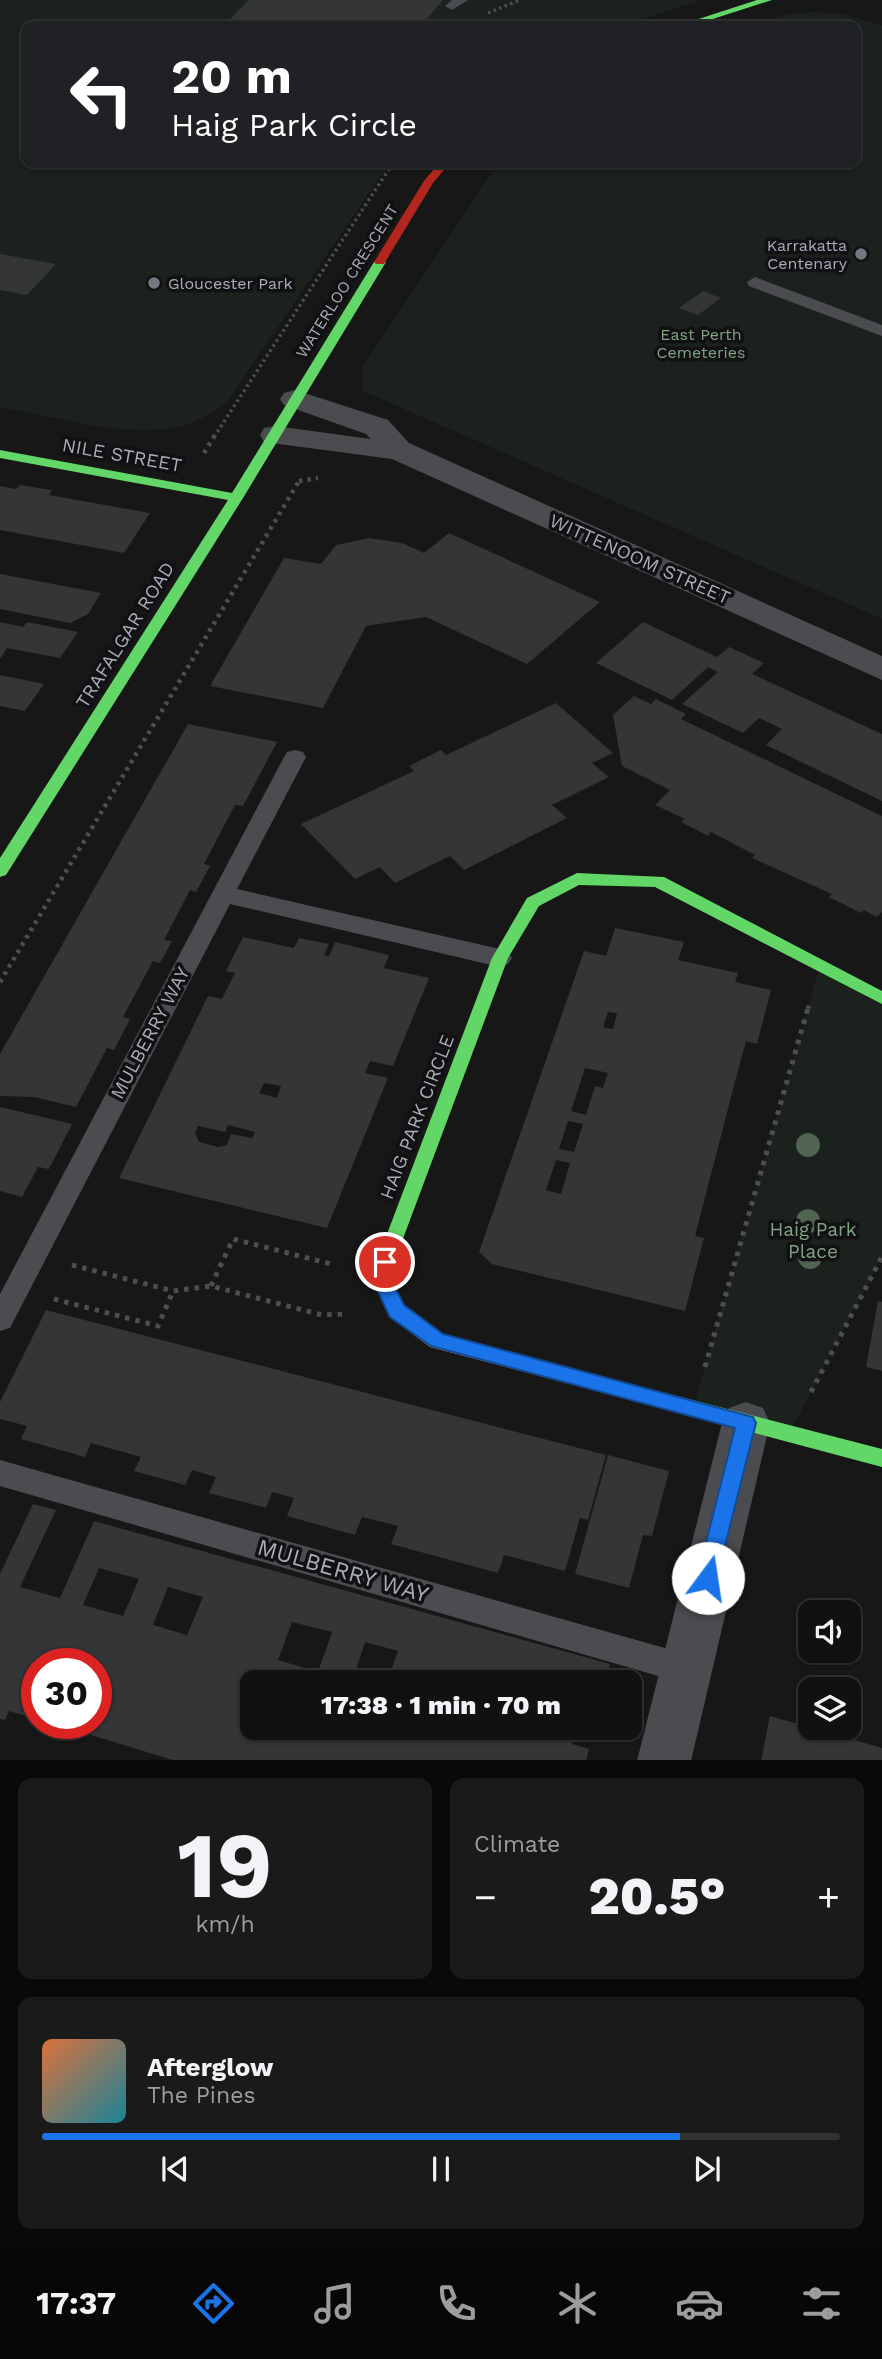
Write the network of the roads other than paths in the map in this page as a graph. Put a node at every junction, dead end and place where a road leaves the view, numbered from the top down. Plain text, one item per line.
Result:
1 (767, 0) edge
2 (698, 21) edge
3 (441, 168) edge
4 (755, 282) dead end
5 (882, 331) edge
6 (284, 418) junction
7 (0, 454) edge
8 (236, 498) junction
9 (882, 668) edge
10 (295, 757) dead end
11 (2, 863) edge
12 (223, 894) junction
13 (500, 958) junction
14 (882, 998) edge
15 (0, 1320) edge
16 (746, 1423) junction
17 (882, 1458) edge
18 (0, 1473) edge
19 (686, 1669) junction
20 (664, 1760) edge

1 - 2 street
3 - 6 street, WATERLOO CRESCENT
4 - 5 lane
6 - 8 street, TRAFALGAR ROAD
6 - 9 street, WITTENOOM STREET
7 - 8 street, NILE STREET
8 - 11 street, TRAFALGAR ROAD
10 - 12 lane, MULBERRY WAY
12 - 13 lane
12 - 15 lane, MULBERRY WAY
13 - 14 street, HAIG PARK CIRCLE
13 - 16 street, HAIG PARK CIRCLE
16 - 17 street
16 - 19 street
18 - 19 lane, MULBERRY WAY
19 - 20 street

